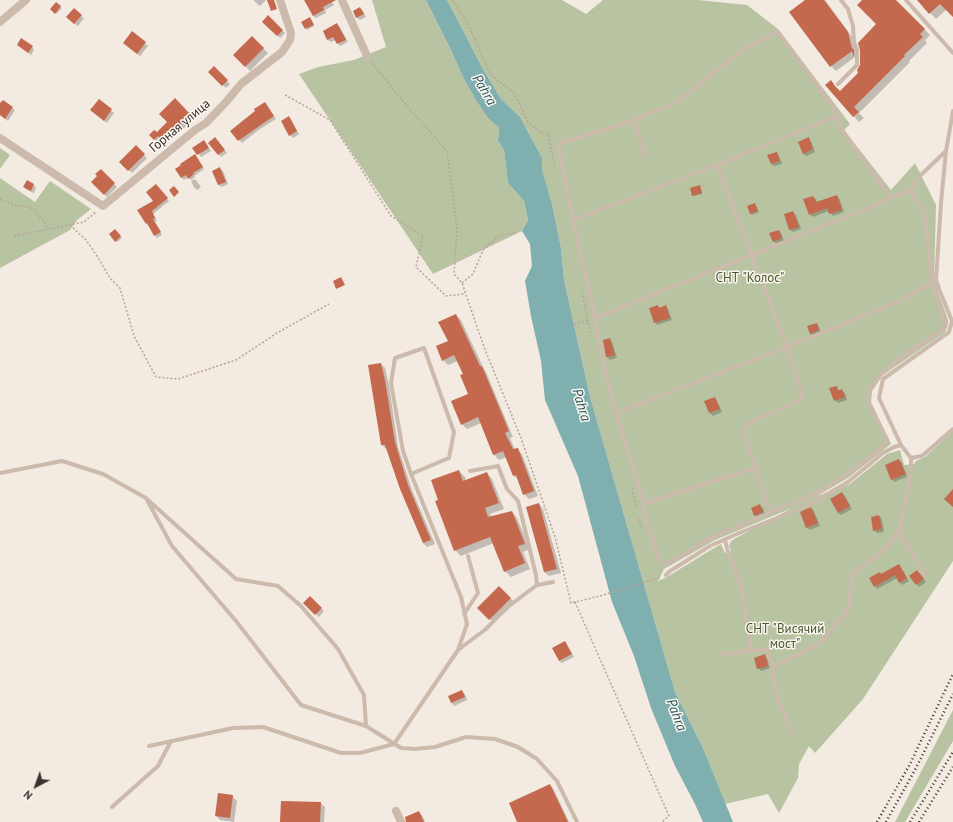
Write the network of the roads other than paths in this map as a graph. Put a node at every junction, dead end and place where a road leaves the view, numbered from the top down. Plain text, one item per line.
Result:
1 (26, 0) edge
2 (280, 0) edge
3 (342, 0) edge
4 (841, 0) edge
5 (906, 0) edge
6 (0, 22) edge
7 (953, 53) edge
8 (367, 56) road end
9 (838, 84) dead end
10 (953, 111) edge
11 (837, 116) junction
12 (634, 120) junction
13 (0, 138) edge
14 (946, 151) junction
15 (645, 155) dead end
16 (717, 166) junction
17 (910, 191) junction
18 (891, 198) junction
19 (573, 220) junction
20 (752, 254) junction
21 (932, 283) junction
22 (595, 318) junction
23 (787, 347) junction
24 (616, 413) junction
25 (953, 429) edge
26 (901, 445) junction
27 (911, 458) junction
28 (755, 468) junction
29 (470, 471) dead end
30 (0, 473) edge
31 (410, 474) junction
32 (146, 498) junction
33 (644, 504) junction
34 (770, 512) junction
35 (899, 532) junction
36 (725, 540) junction
37 (468, 556) dead end
38 (666, 575) dead end
39 (925, 575) dead end
40 (553, 582) dead end
41 (537, 585) junction
42 (464, 614) junction
43 (458, 650) junction
44 (751, 651) junction
45 (722, 654) dead end
46 (772, 667) junction
47 (366, 726) junction
48 (792, 733) dead end
49 (171, 741) junction
50 (394, 744) junction
51 (149, 746) dead end
52 (112, 807) dead end
53 (396, 811) dead end
54 (401, 822) edge
55 (577, 822) edge

1 - 6 street
2 - 13 street, Горная улица
3 - 8 street
4 - 9 lane
5 - 7 lane
10 - 14 lane
11 - 12 lane
11 - 16 lane
11 - 18 lane
12 - 15 lane
12 - 19 lane
14 - 17 lane
14 - 26 lane
16 - 19 lane
16 - 20 lane
17 - 18 lane
17 - 21 lane
18 - 20 lane
19 - 22 lane
20 - 22 lane
20 - 23 lane
21 - 23 lane
21 - 34 lane
22 - 24 lane
23 - 24 lane
23 - 28 lane
24 - 33 lane
25 - 27 lane
26 - 27 lane
26 - 36 lane
27 - 35 lane
28 - 33 lane
28 - 34 lane
29 - 41 lane
30 - 32 lane
31 - 31 lane
31 - 42 lane
32 - 47 lane
32 - 47 lane
33 - 34 lane
35 - 39 lane
35 - 46 lane
36 - 38 lane
36 - 44 lane
37 - 42 lane
40 - 41 lane
41 - 43 lane
42 - 43 lane
43 - 50 lane
44 - 45 lane
44 - 46 lane
46 - 48 lane
47 - 50 lane
49 - 50 lane
49 - 51 lane
49 - 52 lane
50 - 55 lane
53 - 54 street

